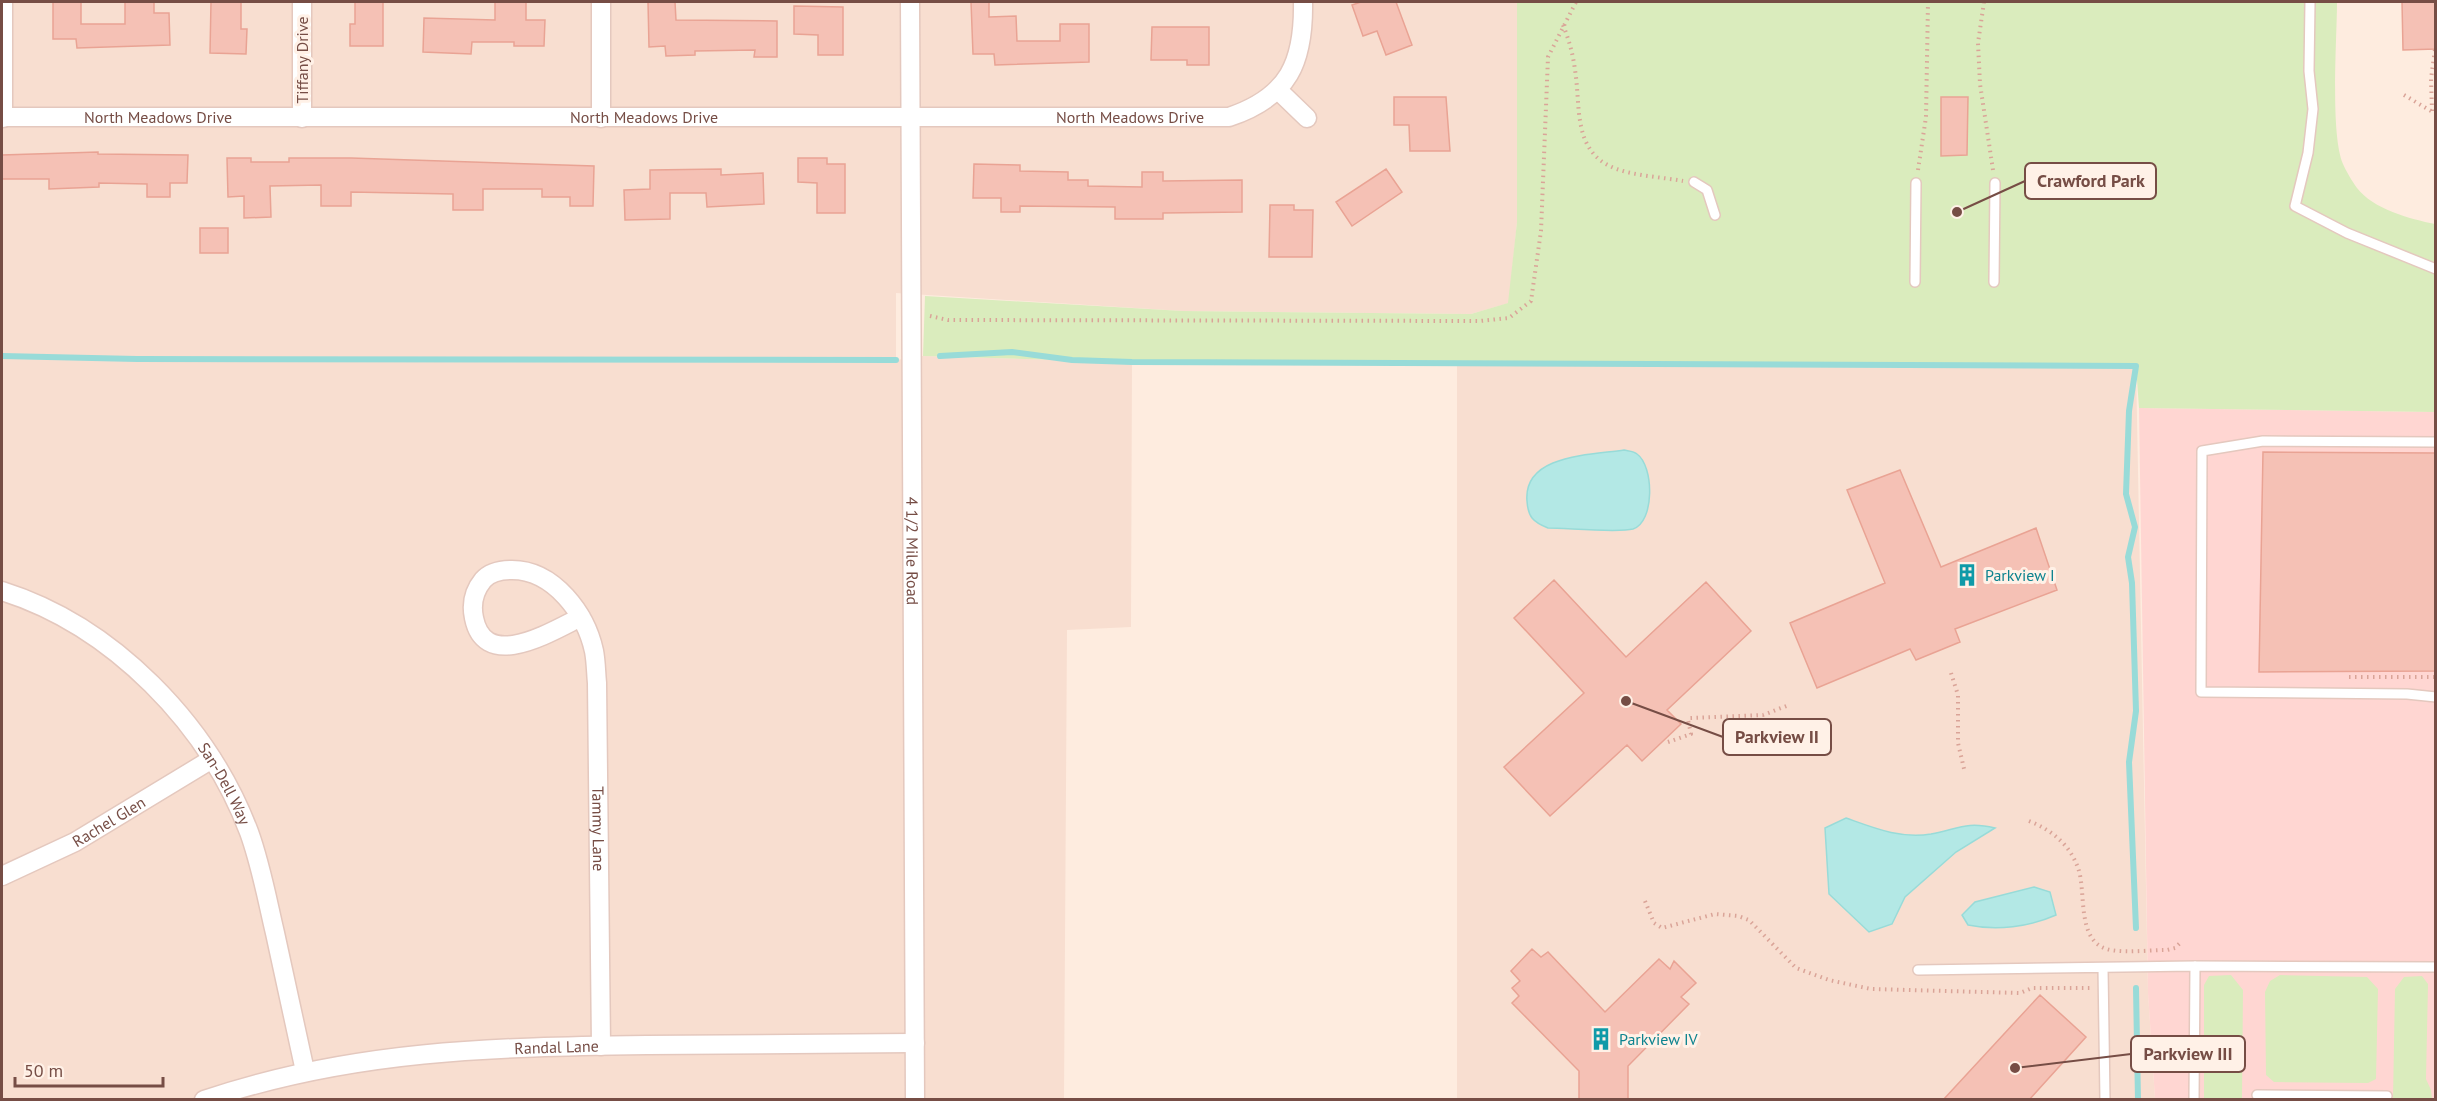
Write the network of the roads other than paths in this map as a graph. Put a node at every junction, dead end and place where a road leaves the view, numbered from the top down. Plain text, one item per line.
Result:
1 (3, 2) edge
2 (302, 2) edge
3 (601, 2) edge
4 (910, 2) edge
5 (1303, 2) edge
6 (2310, 2) edge
7 (1278, 90) junction
8 (2, 117) edge
9 (302, 118) junction
10 (601, 118) junction
11 (910, 118) junction
12 (1307, 118) dead end
13 (1694, 182) road end
14 (1916, 183) road end
15 (1995, 183) road end
16 (1715, 215) dead end
17 (2436, 269) edge
18 (1915, 282) dead end
19 (1994, 282) dead end
20 (2436, 442) edge
21 (2, 591) edge
22 (581, 616) junction
23 (2436, 697) edge
24 (212, 759) junction
25 (2, 876) edge
26 (2195, 966) junction
27 (2436, 967) edge
28 (2103, 968) junction
29 (1918, 970) dead end
30 (915, 1043) junction
31 (601, 1046) junction
32 (305, 1071) junction
33 (2257, 1095) dead end
34 (2386, 1096) dead end
35 (204, 1100) edge
36 (915, 1100) edge
37 (2105, 1100) edge
38 (2194, 1100) edge

1 - 8 street
2 - 9 street, Tiffany Drive
3 - 10 street
4 - 11 street, 4 1/2 Mile Road
5 - 7 street
6 - 17 lane
7 - 11 street, North Meadows Drive
7 - 12 street
8 - 9 street, North Meadows Drive
9 - 10 street, North Meadows Drive
10 - 11 street, North Meadows Drive
11 - 30 street, 4 1/2 Mile Road
13 - 16 lane
14 - 18 lane
15 - 19 lane
20 - 23 lane
21 - 24 street, San-Dell Way
22 - 22 street, Tammy Lane
22 - 31 street, Tammy Lane
24 - 25 street, Rachel Glen
24 - 32 street, San-Dell Way
26 - 27 lane
26 - 28 lane
26 - 38 lane
28 - 29 lane
28 - 37 lane
30 - 31 street, Randal Lane
30 - 36 street, 4 1/2 Mile Road
31 - 32 street, Randal Lane
32 - 35 street, Randal Lane
33 - 34 lane

